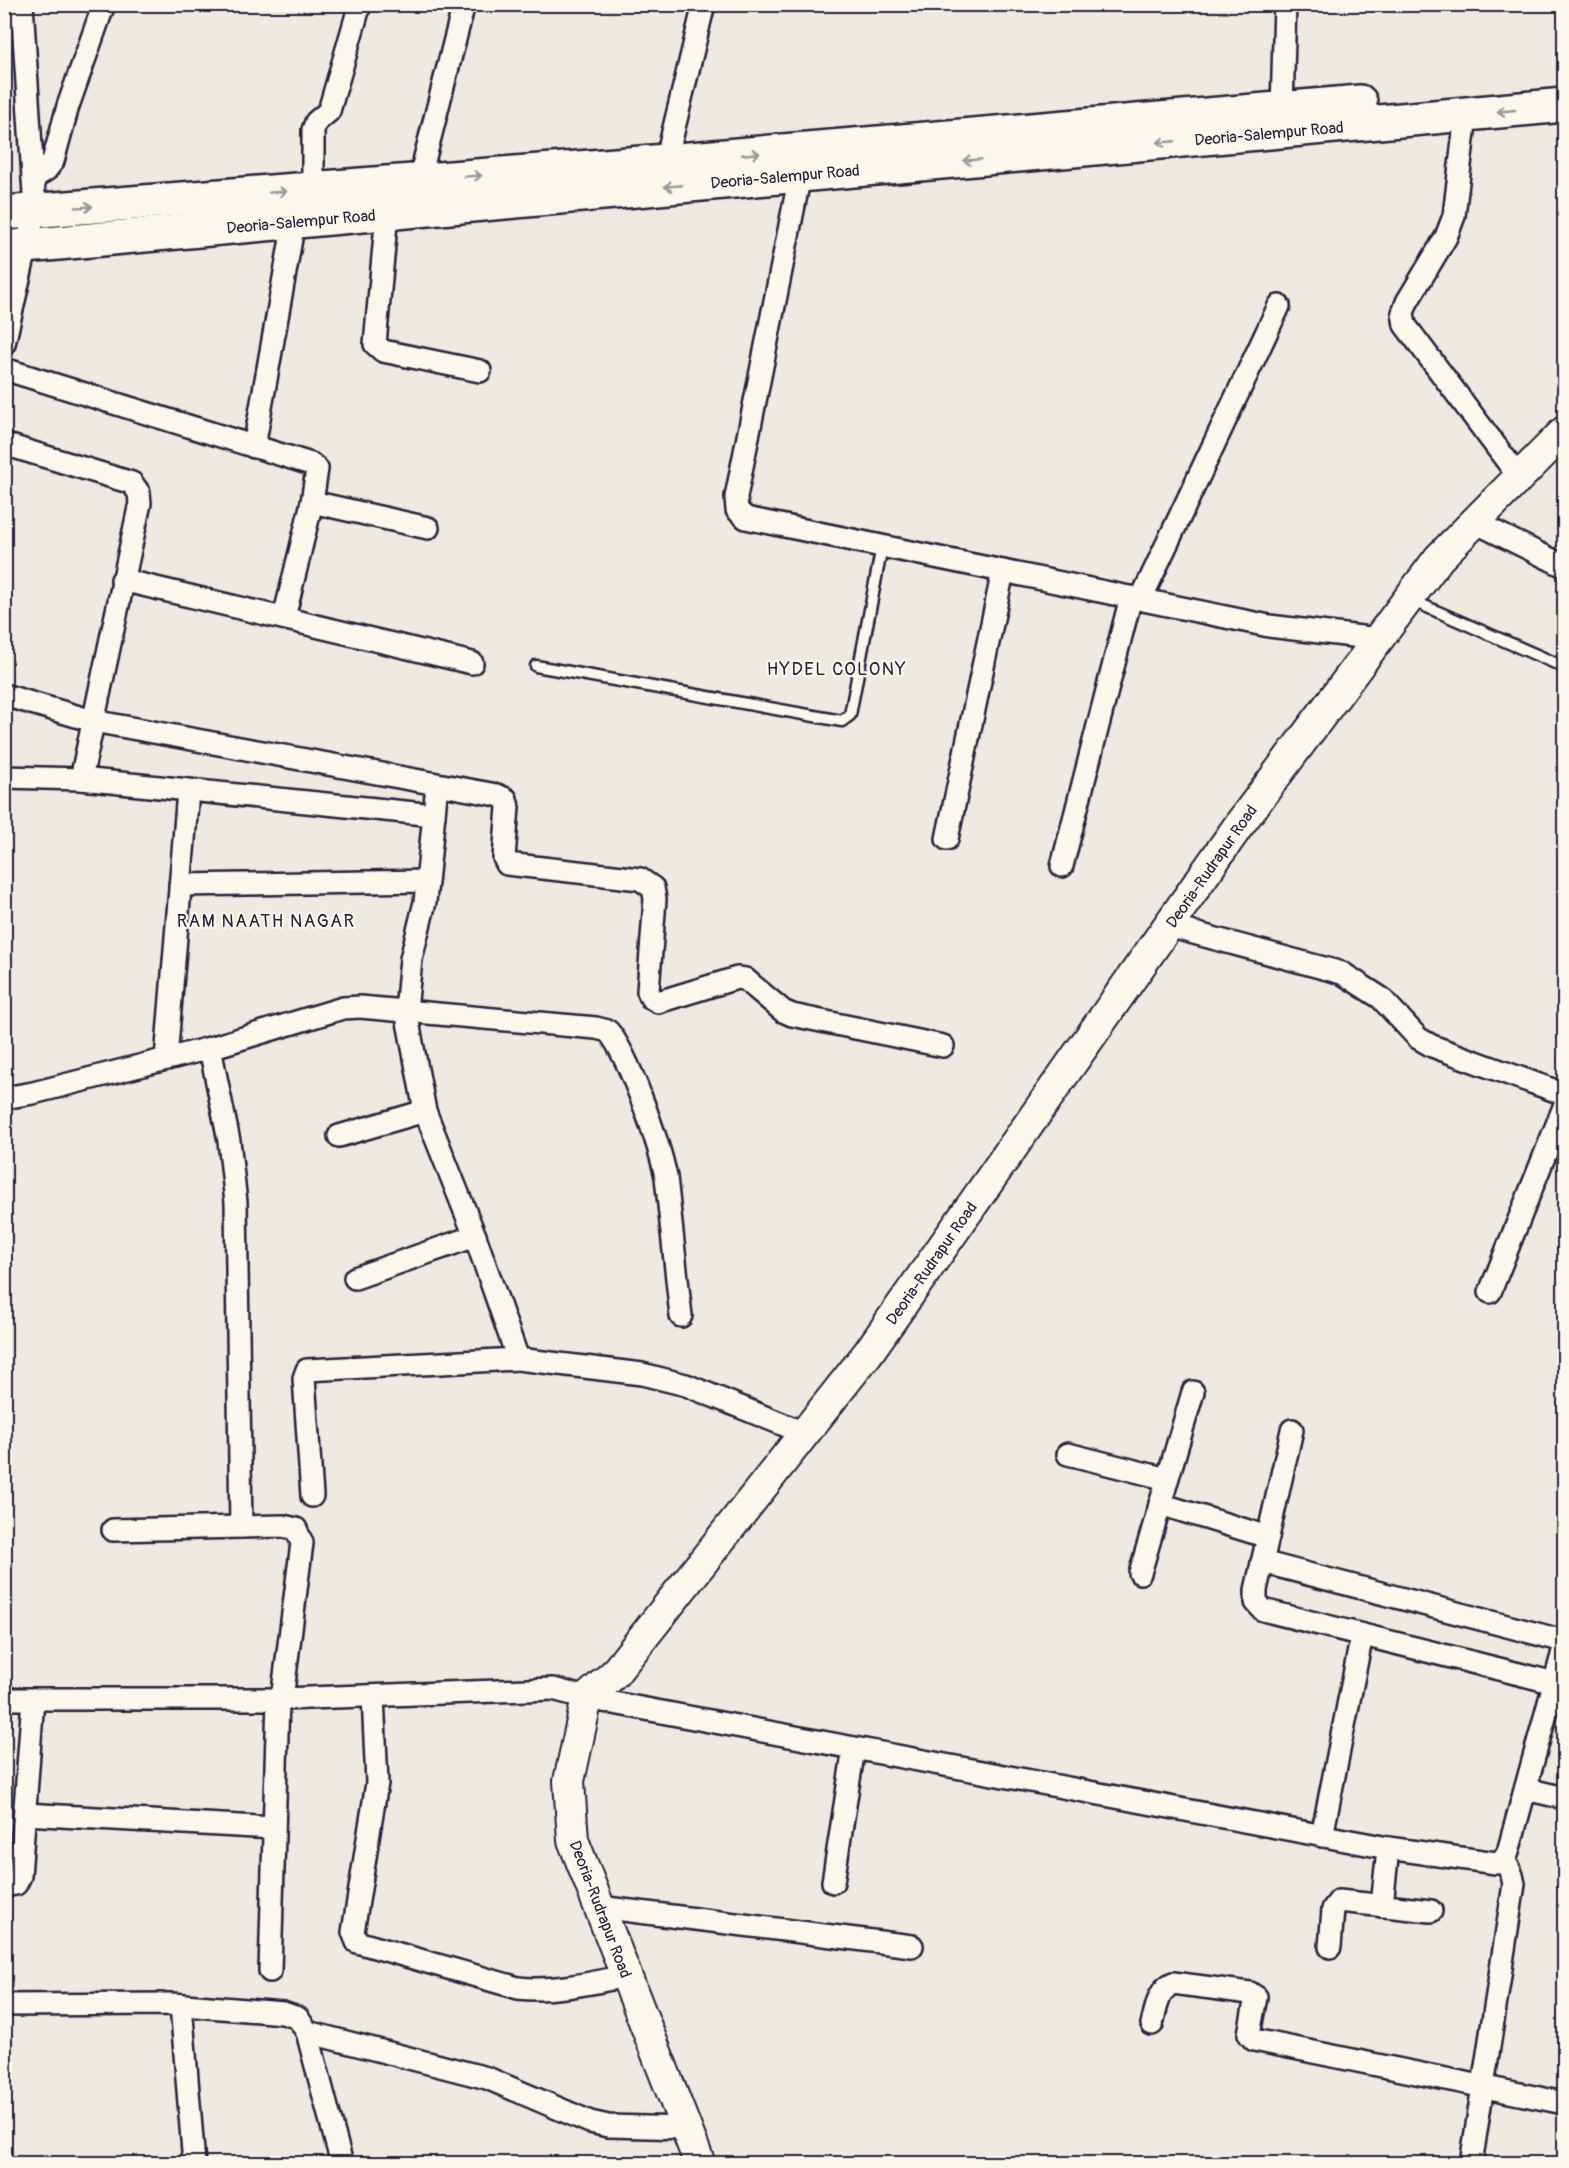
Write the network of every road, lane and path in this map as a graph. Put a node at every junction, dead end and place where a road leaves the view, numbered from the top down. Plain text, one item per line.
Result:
1 (104, 4) edge
2 (360, 4) edge
3 (464, 4) edge
4 (704, 4) edge
5 (1286, 4) edge
6 (16, 6) edge
7 (1564, 82) edge
8 (1564, 105) edge
9 (1282, 108) junction
10 (1466, 114) junction
11 (666, 162) junction
12 (800, 175) junction
13 (33, 178) junction
14 (419, 181) junction
15 (313, 189) junction
16 (20, 212) edge
17 (387, 213) junction
18 (294, 222) junction
19 (16, 247) edge
20 (1279, 306) dead end
21 (4, 344) edge
22 (4, 369) edge
23 (480, 371) dead end
24 (1564, 432) edge
25 (4, 444) edge
26 (254, 447) junction
27 (1519, 477) junction
28 (312, 502) junction
29 (1475, 522) junction
30 (428, 528) dead end
31 (882, 546) junction
32 (1564, 566) edge
33 (1003, 571) junction
34 (122, 580) junction
35 (1136, 598) junction
36 (1408, 599) junction
37 (284, 618) junction
38 (1378, 639) junction
39 (472, 663) dead end
40 (536, 666) dead end
41 (1564, 667) edge
42 (4, 695) edge
43 (93, 721) junction
44 (4, 777) edge
45 (81, 779) junction
46 (437, 786) junction
47 (188, 791) junction
48 (434, 815) junction
49 (947, 839) dead end
50 (1062, 866) dead end
51 (427, 881) junction
52 (180, 885) junction
53 (1168, 926) junction
54 (406, 1011) junction
55 (943, 1046) dead end
56 (210, 1048) junction
57 (166, 1059) junction
58 (1564, 1094) edge
59 (4, 1098) edge
60 (1564, 1107) edge
61 (425, 1111) junction
62 (339, 1136) dead end
63 (475, 1236) junction
64 (355, 1278) dead end
65 (1490, 1292) dead end
66 (681, 1316) dead end
67 (518, 1359) junction
68 (1193, 1392) dead end
69 (1292, 1430) dead end
70 (804, 1433) junction
71 (1068, 1454) dead end
72 (1167, 1479) junction
73 (312, 1496) dead end
74 (1160, 1504) junction
75 (241, 1527) junction
76 (113, 1530) dead end
77 (1268, 1537) junction
78 (1262, 1562) junction
79 (1140, 1573) dead end
80 (1362, 1635) junction
81 (1564, 1641) edge
82 (1564, 1648) edge
83 (1555, 1683) junction
84 (373, 1696) junction
85 (587, 1698) junction
86 (4, 1699) edge
87 (33, 1699) junction
88 (280, 1699) junction
89 (854, 1748) junction
90 (1526, 1789) junction
91 (1564, 1798) edge
92 (25, 1814) junction
93 (274, 1828) junction
94 (1322, 1836) junction
95 (1388, 1848) junction
96 (1504, 1859) junction
97 (833, 1882) dead end
98 (4, 1886) edge
99 (1382, 1906) junction
100 (599, 1907) junction
101 (1431, 1911) dead end
102 (912, 1946) dead end
103 (1330, 1947) dead end
104 (270, 1971) dead end
105 (626, 1976) junction
106 (4, 2005) edge
107 (181, 2005) junction
108 (1152, 2024) dead end
109 (307, 2032) junction
110 (1485, 2085) junction
111 (1564, 2103) edge
112 (687, 2128) junction
113 (194, 2163) edge
114 (342, 2163) edge
115 (700, 2163) edge
116 (1471, 2163) edge

1 - 13 street
2 - 15 street
3 - 14 street
4 - 11 street
5 - 9 street
6 - 13 street
7 - 9 highway, Deoria-Salempur Road
8 -> 10 highway, Deoria-Salempur Road
11 -> 9 highway, Deoria-Salempur Road
10 -> 12 highway, Deoria-Salempur Road
10 - 27 street
14 -> 11 highway, Deoria-Salempur Road
12 -> 17 highway, Deoria-Salempur Road
12 - 31 street
13 - 16 street
14 - 15 highway, Deoria-Salempur Road
16 -> 15 highway, Deoria-Salempur Road
16 - 19 street
17 - 18 highway, Deoria-Salempur Road
17 - 23 street
18 - 19 highway, Deoria-Salempur Road
18 - 26 street
19 - 21 street
20 - 35 street
22 - 26 street
24 - 27 main road, Deoria-Rudrapur Road
25 - 34 street
26 - 28 street
27 - 29 main road, Deoria-Rudrapur Road
28 - 30 street
28 - 37 street
29 - 32 street
29 - 36 main road, Deoria-Rudrapur Road
31 - 33 street
31 - 40 lane
33 - 35 street
33 - 49 street
34 - 37 street
34 - 43 street
35 - 38 street
35 - 50 street
36 - 38 main road, Deoria-Rudrapur Road
36 - 41 lane
37 - 39 street
38 - 53 main road, Deoria-Rudrapur Road
42 - 43 street
43 - 45 street
43 - 46 street
44 - 45 street
45 - 47 street
46 - 48 street
46 - 55 street
47 - 48 street
47 - 52 street
48 - 51 street
51 - 52 street
51 - 54 street
52 - 57 street
53 - 58 street
53 - 70 main road, Deoria-Rudrapur Road
54 - 56 street
54 - 61 street
54 - 66 street
56 - 57 street
56 - 75 street
57 - 59 street
60 - 65 street
61 - 62 street
61 - 63 street
63 - 64 street
63 - 67 street
67 - 70 street
67 - 73 street
68 - 72 street
69 - 77 street
70 - 85 main road, Deoria-Rudrapur Road
71 - 72 street
72 - 74 street
74 - 77 street
74 - 79 street
75 - 76 street
75 - 88 street
77 - 78 street
78 - 80 street
78 - 81 street
80 - 83 street
80 - 94 street
82 - 83 street
83 - 90 street
84 - 85 street
84 - 88 street
84 - 105 street
85 - 89 street
85 - 100 main road, Deoria-Rudrapur Road
86 - 87 street
87 - 88 street
87 - 92 street
88 - 93 street
89 - 94 street
89 - 97 street
90 - 91 street
90 - 96 street
92 - 93 street
92 - 98 street
93 - 104 street
94 - 95 street
95 - 96 street
95 - 99 street
96 - 110 street
99 - 101 street
99 - 103 street
100 - 102 street
100 - 105 main road, Deoria-Rudrapur Road
105 - 112 main road, Deoria-Rudrapur Road
106 - 107 street
107 - 109 street
107 - 113 street
108 - 110 street
109 - 112 street
109 - 114 street
110 - 111 street
110 - 116 street
112 - 115 main road, Deoria-Rudrapur Road

